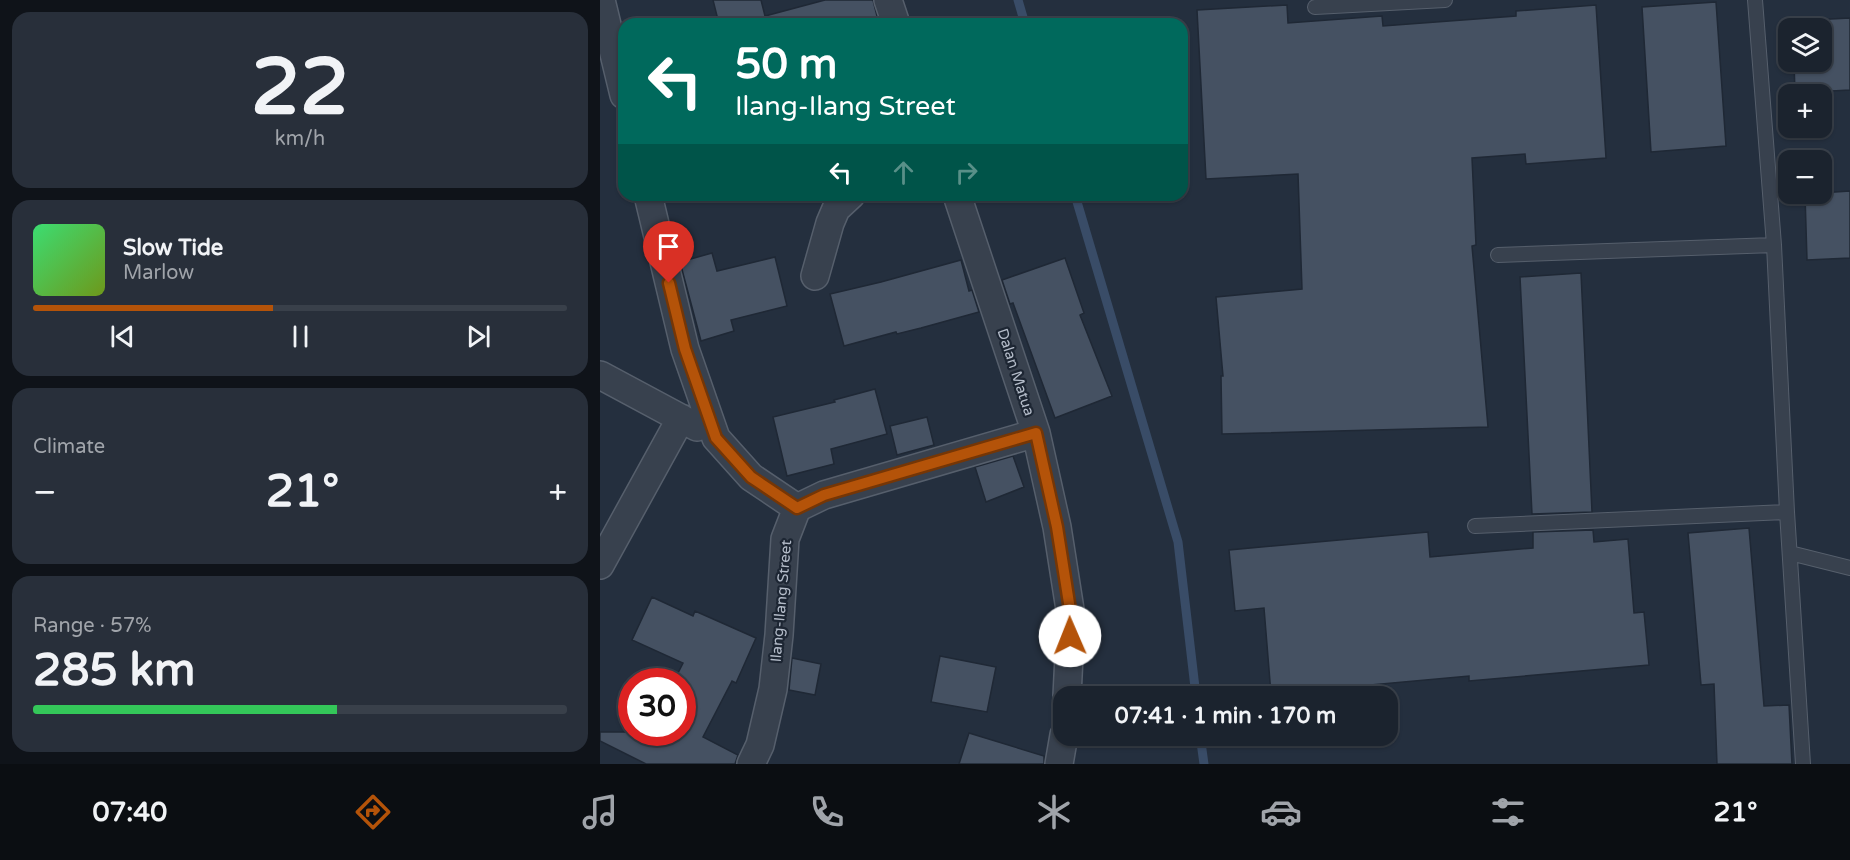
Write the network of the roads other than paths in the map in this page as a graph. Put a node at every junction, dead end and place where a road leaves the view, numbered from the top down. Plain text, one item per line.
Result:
1 (601, 0) edge
2 (888, 0) edge
3 (1445, 0) edge
4 (1755, 0) edge
5 (1315, 7) dead end
6 (894, 18) edge
7 (618, 70) edge
8 (649, 201) edge
9 (844, 201) edge
10 (959, 201) edge
11 (1774, 245) junction
12 (1498, 255) dead end
13 (815, 276) dead end
14 (600, 375) edge
15 (681, 418) junction
16 (1036, 433) junction
17 (716, 438) junction
18 (797, 508) junction
19 (1787, 512) junction
20 (1475, 526) dead end
21 (1790, 553) junction
22 (600, 565) edge
23 (1850, 568) edge
24 (1068, 686) edge
25 (1062, 746) edge
26 (751, 764) edge
27 (1059, 764) edge
28 (1803, 764) edge

1 - 7 street
2 - 6 street
3 - 5 lane
4 - 11 lane
8 - 17 street
9 - 13 street
10 - 16 street, Dalan Matua
11 - 12 lane
11 - 19 lane
14 - 15 street
15 - 17 street
15 - 22 street
16 - 18 street
16 - 24 street, Dalan Matua
17 - 18 street
18 - 26 street, Ilang-Ilang Street
19 - 20 lane
19 - 21 lane
21 - 23 lane
21 - 28 lane
25 - 27 street

